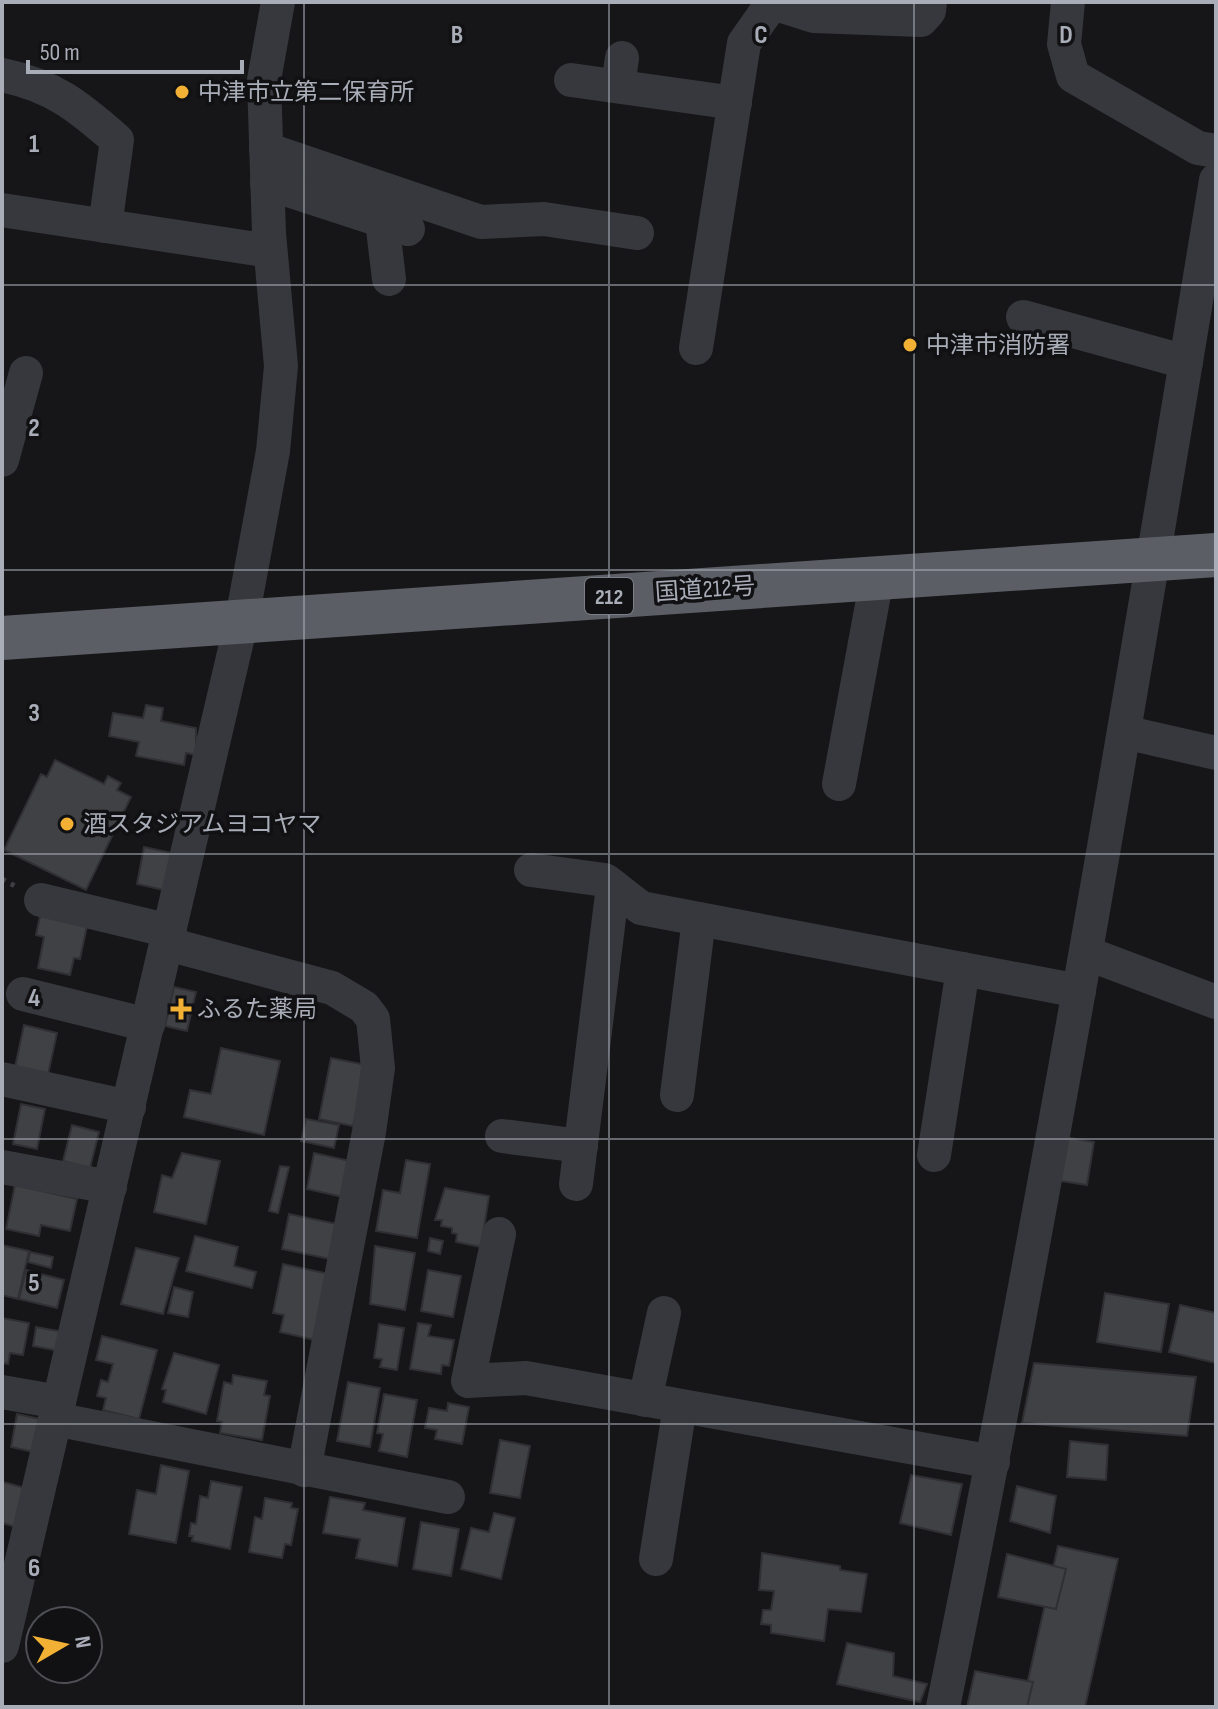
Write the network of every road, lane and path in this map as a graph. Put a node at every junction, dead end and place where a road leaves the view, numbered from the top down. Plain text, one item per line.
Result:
1 (278, 2) edge
2 (930, 2) edge
3 (1068, 2) edge
4 (773, 3) edge
5 (2, 75) edge
6 (571, 80) dead end
7 (735, 103) junction
8 (266, 149) junction
9 (1216, 151) edge
10 (1216, 180) edge
11 (267, 183) junction
12 (2, 210) edge
13 (105, 226) junction
14 (637, 233) dead end
15 (270, 251) junction
16 (389, 279) dead end
17 (1023, 317) dead end
18 (696, 348) dead end
19 (1186, 362) junction
20 (26, 373) dead end
21 (2, 460) edge
22 (1216, 555) edge
23 (1153, 560) junction
24 (877, 578) junction
25 (242, 619) junction
26 (2, 638) edge
27 (1124, 732) junction
28 (1216, 753) edge
29 (839, 784) dead end
30 (531, 870) dead end
31 (613, 886) junction
32 (41, 900) dead end
33 (699, 919) junction
34 (169, 938) junction
35 (1086, 953) junction
36 (963, 969) junction
37 (1079, 991) junction
38 (23, 994) dead end
39 (1216, 1002) edge
40 (148, 1025) junction
41 (2, 1079) edge
42 (677, 1095) dead end
43 (129, 1107) junction
44 (502, 1136) dead end
45 (581, 1146) junction
46 (934, 1155) dead end
47 (2, 1167) edge
48 (576, 1184) dead end
49 (110, 1187) junction
50 (499, 1234) dead end
51 (664, 1313) dead end
52 (2, 1392) edge
53 (645, 1400) junction
54 (680, 1406) junction
55 (57, 1411) junction
56 (993, 1462) junction
57 (304, 1470) junction
58 (448, 1497) dead end
59 (656, 1559) dead end
60 (2, 1646) edge
61 (943, 1707) edge

1 - 8 street
2 - 4 street
3 - 9 street
4 - 7 street
5 - 13 street
6 - 7 street
7 - 18 street
8 - 11 street
8 - 14 street
10 - 19 street
11 - 15 street
11 - 16 street
12 - 13 street
13 - 15 street
15 - 25 street
17 - 19 street
19 - 23 street
20 - 21 street
22 - 23 highway, 国道212号 / 212
23 - 24 highway, 国道212号 / 212
23 - 27 street
24 - 25 highway, 国道212号 / 212
24 - 29 street
25 - 26 highway, 国道212号 / 212
25 - 34 street
27 - 28 street
27 - 35 street
30 - 31 street
31 - 33 street
31 - 45 street
32 - 34 street
33 - 36 street
33 - 42 street
34 - 40 street
34 - 57 street
35 - 37 street
35 - 39 street
36 - 37 street
36 - 46 street
37 - 56 street
38 - 40 street
40 - 43 street
41 - 43 street
43 - 49 street
44 - 45 street
45 - 48 street
47 - 49 street
49 - 55 street
50 - 53 street
51 - 53 street
52 - 55 street
53 - 54 street
54 - 56 street
54 - 59 street
55 - 57 street
55 - 60 street
56 - 61 street
57 - 58 street

